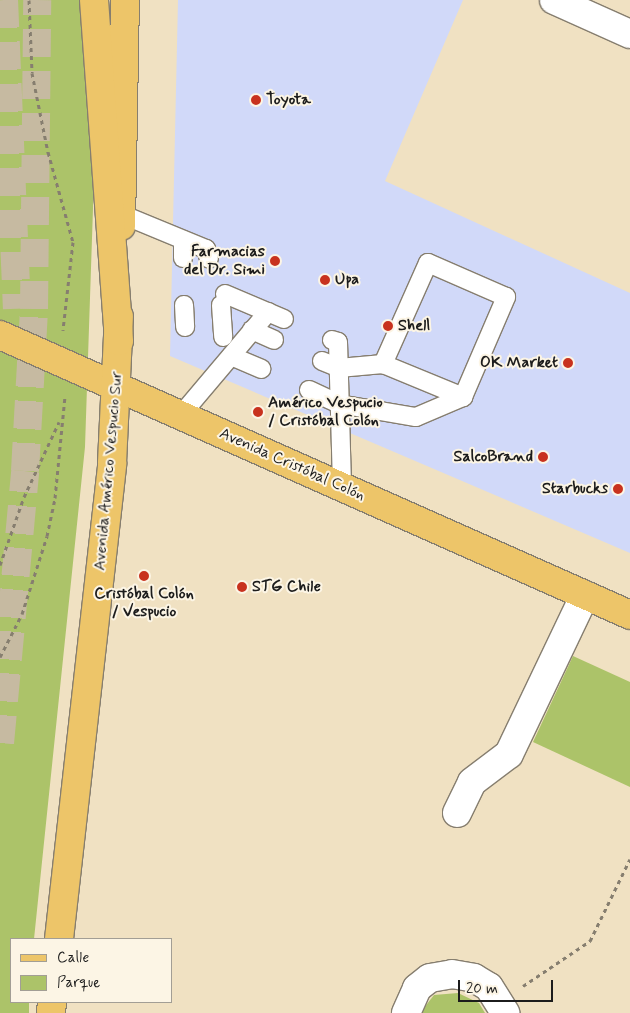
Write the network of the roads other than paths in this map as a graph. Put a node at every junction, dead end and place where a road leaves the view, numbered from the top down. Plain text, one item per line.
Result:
1 (94, 0) edge
2 (125, 0) edge
3 (554, 0) edge
4 (630, 34) edge
5 (121, 214) junction
6 (183, 240) junction
7 (183, 258) dead end
8 (209, 258) dead end
9 (184, 306) dead end
10 (268, 312) junction
11 (284, 319) dead end
12 (185, 327) dead end
13 (252, 330) junction
14 (0, 335) edge
15 (223, 337) dead end
16 (274, 340) dead end
17 (332, 340) dead end
18 (120, 341) junction
19 (231, 356) junction
20 (322, 361) dead end
21 (383, 364) junction
22 (339, 368) junction
23 (262, 369) dead end
24 (118, 387) junction
25 (309, 390) dead end
26 (463, 397) junction
27 (339, 404) junction
28 (181, 415) junction
29 (342, 488) junction
30 (585, 595) junction
31 (630, 615) edge
32 (457, 813) dead end
33 (59, 938) edge
34 (503, 1008) edge
35 (406, 1013) edge

1 - 18 main road
2 - 5 main road, Avenida Américo Vespucio Sur
3 - 4 street
5 - 6 lane
5 - 18 main road, Avenida Américo Vespucio Sur
6 - 7 lane
6 - 8 lane
9 - 12 lane
10 - 11 lane
10 - 13 lane
10 - 15 lane
13 - 16 lane
13 - 19 lane
14 - 24 main road, Avenida Cristóbal Colón
17 - 22 lane
18 - 24 main road, Avenida Américo Vespucio Sur
19 - 23 lane
19 - 28 lane
20 - 22 lane
21 - 22 lane
21 - 26 lane
21 - 26 lane
22 - 27 lane
24 - 28 main road, Avenida Cristóbal Colón
24 - 33 main road, Avenida Américo Vespucio Sur
25 - 27 lane
26 - 27 lane
27 - 29 lane
28 - 29 main road, Avenida Cristóbal Colón
29 - 30 main road, Avenida Cristóbal Colón
30 - 31 main road, Avenida Cristóbal Colón
30 - 32 street
34 - 35 street

